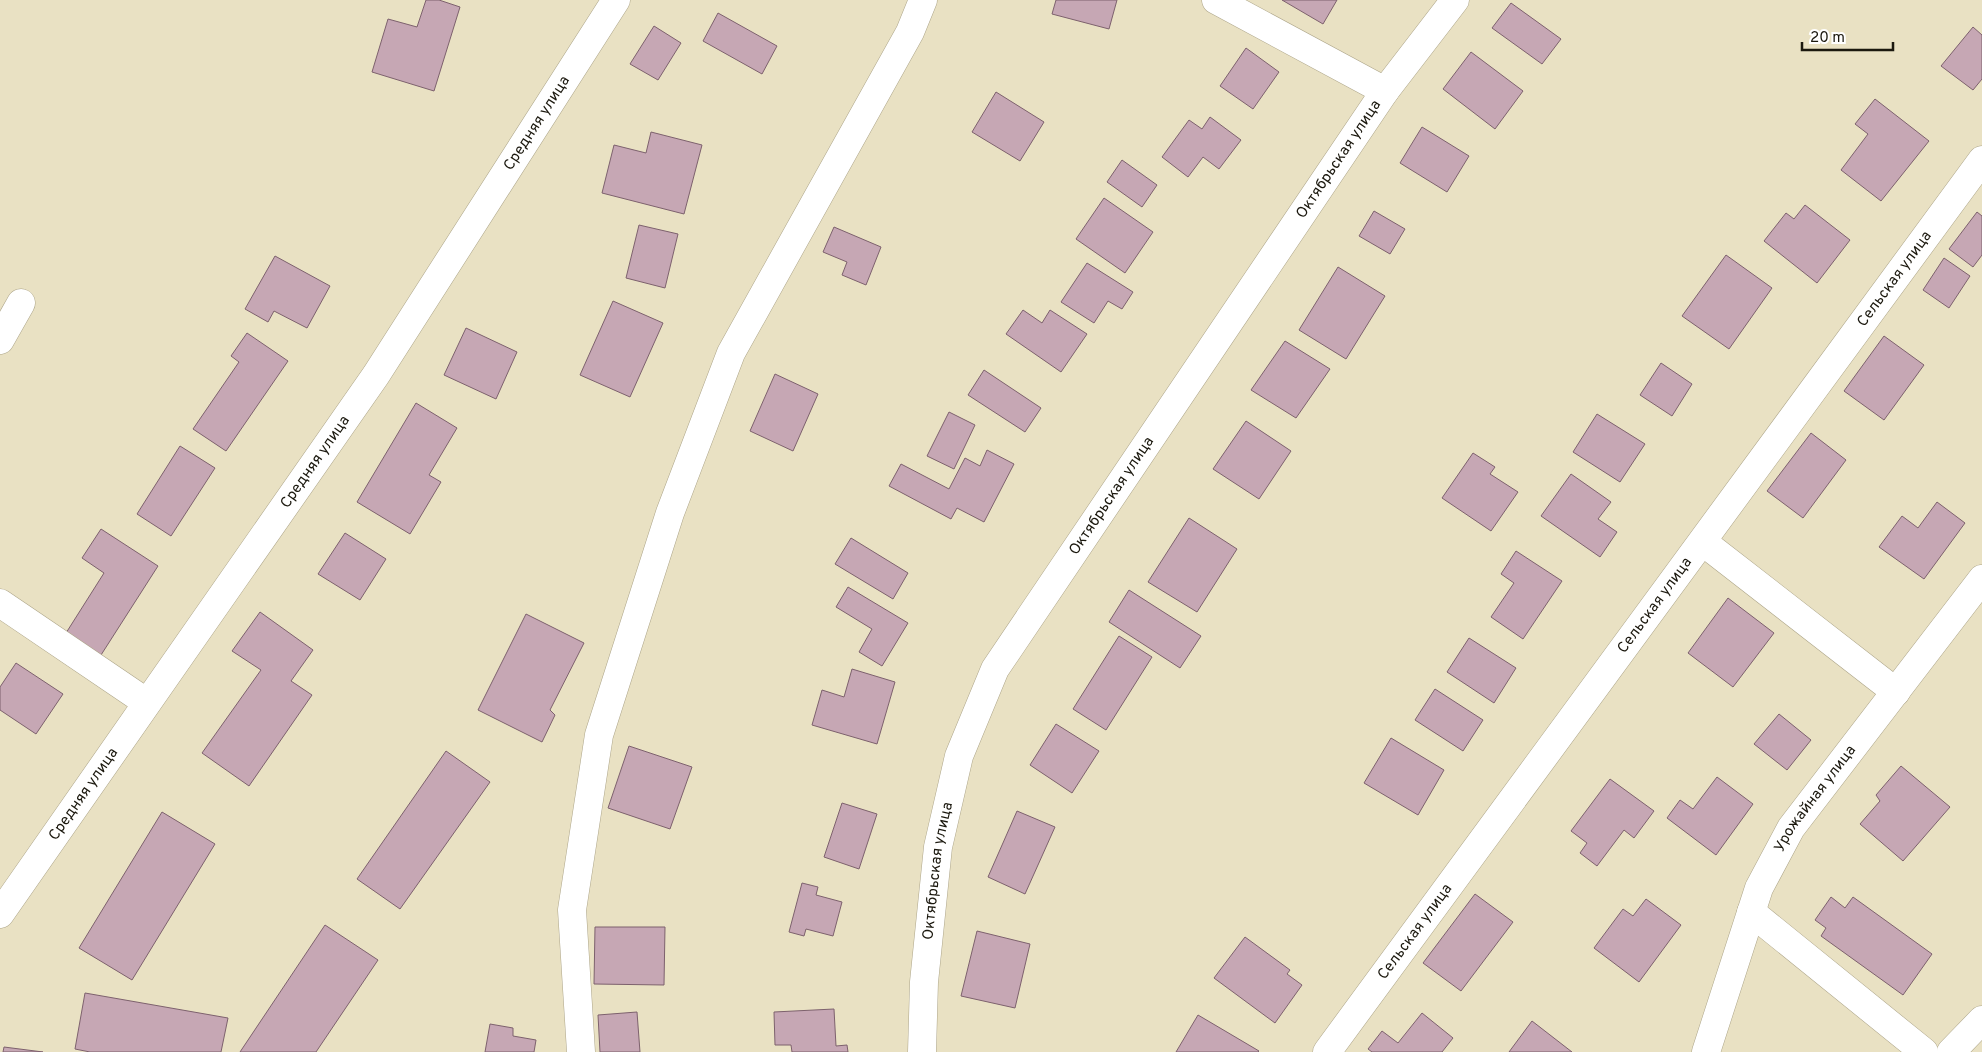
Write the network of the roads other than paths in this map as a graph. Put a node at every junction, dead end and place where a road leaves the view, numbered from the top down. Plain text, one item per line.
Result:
1 (616, 0) edge
2 (923, 0) edge
3 (1216, 0) edge
4 (1455, 0) edge
5 (1385, 91) junction
6 (1982, 160) edge
7 (21, 303) dead end
8 (0, 340) edge
9 (1703, 542) junction
10 (1982, 579) edge
11 (0, 603) edge
12 (1896, 692) junction
13 (146, 702) junction
14 (1751, 912) junction
15 (0, 914) edge
16 (1982, 1020) edge
17 (581, 1052) edge
18 (922, 1052) edge
19 (1327, 1052) edge
20 (1706, 1052) edge
21 (1924, 1052) edge
22 (1951, 1052) edge

1 - 13 street, Средняя улица
2 - 17 street
3 - 5 street
4 - 5 street, Октябрьская улица
5 - 18 street, Октябрьская улица
6 - 9 street, Сельская улица
7 - 8 street
9 - 12 street
9 - 19 street, Сельская улица
10 - 12 street, Урожайная улица
11 - 13 street
12 - 14 street, Урожайная улица
13 - 15 street, Средняя улица
14 - 20 street, Урожайная улица
14 - 21 street
16 - 22 street

